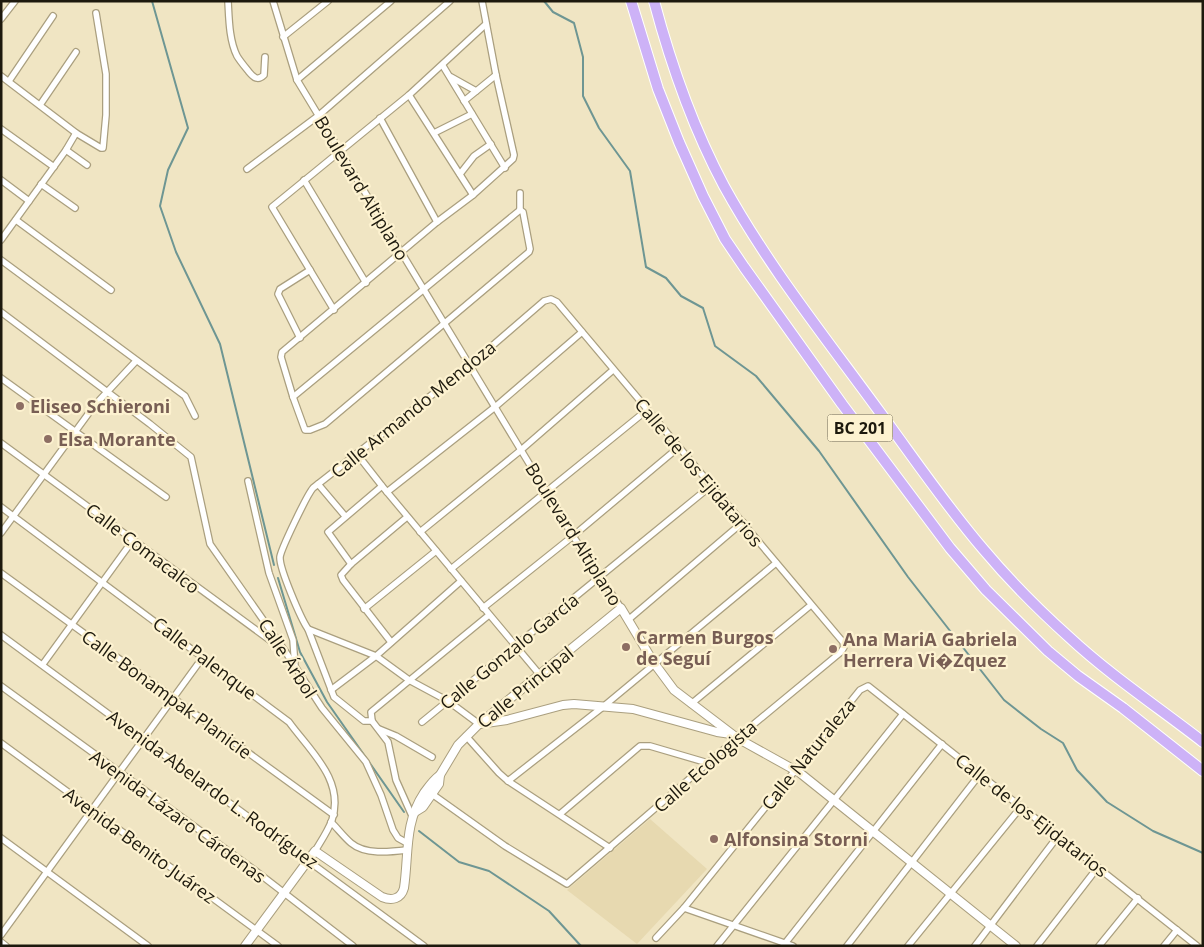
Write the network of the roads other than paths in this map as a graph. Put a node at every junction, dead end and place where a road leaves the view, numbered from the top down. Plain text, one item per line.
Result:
1 (15, 1) edge
2 (228, 1) edge
3 (273, 1) edge
4 (318, 1) edge
5 (328, 1) edge
6 (391, 1) edge
7 (450, 1) edge
8 (482, 1) edge
9 (631, 1) edge
10 (654, 1) edge
11 (320, 8) junction
12 (96, 14) dead end
13 (54, 16) dead end
14 (1, 20) edge
15 (486, 24) junction
16 (283, 37) junction
17 (76, 52) dead end
18 (265, 57) dead end
19 (443, 66) junction
20 (496, 75) junction
21 (1, 76) edge
22 (449, 76) junction
23 (297, 80) junction
24 (9, 82) junction
25 (476, 91) junction
26 (409, 95) junction
27 (464, 101) junction
28 (40, 105) junction
29 (472, 114) junction
30 (318, 116) junction
31 (380, 118) junction
32 (1, 129) edge
33 (76, 133) junction
34 (434, 133) junction
35 (491, 144) junction
36 (66, 150) junction
37 (340, 150) junction
38 (87, 166) dead end
39 (54, 167) junction
40 (505, 168) junction
41 (247, 170) dead end
42 (460, 174) junction
43 (1, 180) edge
44 (304, 180) junction
45 (41, 184) junction
46 (520, 193) dead end
47 (473, 194) junction
48 (29, 201) junction
49 (75, 208) dead end
50 (520, 210) junction
51 (16, 220) junction
52 (437, 222) junction
53 (2, 237) edge
54 (401, 254) junction
55 (1, 260) edge
56 (310, 270) junction
57 (366, 283) junction
58 (111, 290) dead end
59 (425, 290) junction
60 (551, 299) joint
61 (334, 310) junction
62 (1, 312) edge
63 (445, 323) junction
64 (582, 332) junction
65 (300, 338) junction
66 (136, 361) junction
67 (470, 365) junction
68 (614, 370) junction
69 (1, 378) edge
70 (107, 392) junction
71 (293, 397) junction
72 (496, 407) junction
73 (647, 410) junction
74 (195, 416) dead end
75 (76, 431) junction
76 (1, 443) edge
77 (679, 447) junction
78 (521, 450) junction
79 (358, 454) junction
80 (44, 475) junction
81 (248, 481) dead end
82 (318, 484) junction
83 (382, 486) junction
84 (712, 486) junction
85 (387, 492) junction
86 (547, 492) junction
87 (166, 497) dead end
88 (1, 507) edge
89 (14, 516) junction
90 (344, 516) junction
91 (407, 517) junction
92 (743, 522) junction
93 (420, 532) junction
94 (1, 533) edge
95 (573, 536) junction
96 (134, 540) junction
97 (436, 551) junction
98 (776, 563) junction
99 (351, 564) junction
100 (282, 570) junction
101 (451, 570) junction
102 (1, 573) edge
103 (269, 573) junction
104 (599, 576) junction
105 (102, 581) junction
106 (461, 581) junction
107 (811, 604) junction
108 (482, 608) junction
109 (620, 608) junction
110 (364, 609) junction
111 (489, 615) junction
112 (628, 620) junction
113 (72, 625) junction
114 (308, 629) junction
115 (1, 634) edge
116 (391, 642) junction
117 (515, 646) junction
118 (844, 648) joint
119 (285, 651) junction
120 (376, 656) junction
121 (203, 657) junction
122 (654, 663) junction
123 (43, 664) junction
124 (295, 668) junction
125 (540, 675) junction
126 (409, 680) junction
127 (1, 686) edge
128 (865, 686) joint
129 (331, 690) junction
130 (174, 699) junction
131 (448, 701) junction
132 (691, 704) junction
133 (604, 706) junction
134 (903, 714) junction
135 (372, 718) junction
136 (422, 722) dead end
137 (479, 724) junction
138 (380, 729) junction
139 (466, 736) junction
140 (734, 736) junction
141 (144, 738) junction
142 (1203, 742) edge
143 (1, 743) edge
144 (942, 744) junction
145 (432, 757) dead end
146 (708, 763) junction
147 (795, 770) junction
148 (1203, 771) edge
149 (118, 772) junction
150 (980, 774) junction
151 (440, 775) junction
152 (508, 782) junction
153 (432, 794) junction
154 (834, 800) junction
155 (1021, 807) junction
156 (92, 809) junction
157 (560, 814) junction
158 (334, 815) junction
159 (414, 815) junction
160 (332, 822) junction
161 (873, 831) junction
162 (1058, 836) junction
163 (1, 838) edge
164 (407, 847) junction
165 (610, 848) junction
166 (315, 851) junction
167 (308, 859) junction
168 (912, 862) junction
169 (1098, 867) junction
170 (48, 872) junction
171 (283, 894) junction
172 (951, 894) junction
173 (1138, 898) junction
174 (684, 908) junction
175 (990, 925) junction
176 (735, 926) junction
177 (257, 930) junction
178 (1177, 930) junction
179 (1, 936) edge
180 (656, 938) dead end
181 (1, 942) edge
182 (784, 945) edge
183 (6, 946) edge
184 (148, 946) edge
185 (246, 946) edge
186 (278, 946) edge
187 (353, 946) edge
188 (424, 946) edge
189 (717, 946) edge
190 (793, 946) edge
191 (847, 946) edge
192 (908, 946) edge
193 (974, 946) edge
194 (1016, 946) edge
195 (1037, 946) edge
196 (1099, 946) edge
197 (1164, 946) edge
198 (1197, 946) edge

1 - 14 street
2 - 18 street
3 - 16 street, Boulevard Altiplano
4 - 11 street
5 - 11 street
6 - 23 street
7 - 30 street
8 - 15 street
9 - 148 highway, BC 201
10 - 142 highway, BC 201
11 - 16 street
12 - 33 street
13 - 24 street
15 - 19 street
15 - 20 street
16 - 23 street, Boulevard Altiplano
17 - 28 street
19 - 22 street
19 - 26 street
20 - 25 street
20 - 40 street
21 - 24 street
22 - 25 street
22 - 27 street
23 - 30 street, Boulevard Altiplano
24 - 28 street
25 - 27 street
26 - 31 street
26 - 34 street
27 - 29 street
28 - 33 street
29 - 34 street
29 - 35 street
30 - 37 street, Boulevard Altiplano
30 - 41 street
31 - 37 street
31 - 52 street
32 - 39 street
33 - 36 street
34 - 42 street
35 - 40 street
35 - 42 street
36 - 38 street
36 - 39 street
37 - 44 street
37 - 54 street, Boulevard Altiplano
39 - 45 street
40 - 47 street
42 - 47 street
43 - 48 street
44 - 56 street
44 - 57 street
45 - 48 street
45 - 49 street
46 - 50 street
47 - 52 street
48 - 51 street
50 - 59 street
50 - 63 street
51 - 53 street
51 - 58 street
52 - 54 street
54 - 57 street
54 - 59 street, Boulevard Altiplano
55 - 66 street
56 - 61 street
56 - 65 street
57 - 61 street
59 - 63 street, Boulevard Altiplano
59 - 71 street
60 - 64 street, Calle de los Ejidatarios
60 - 67 street, Calle Armando Mendoza
61 - 65 street
62 - 70 street
63 - 67 street, Boulevard Altiplano
63 - 71 street
64 - 68 street, Calle de los Ejidatarios
64 - 72 street
65 - 71 street
66 - 70 street
66 - 74 street
67 - 72 street, Boulevard Altiplano
67 - 79 street, Calle Armando Mendoza
68 - 73 street, Calle de los Ejidatarios
68 - 78 street
69 - 75 street
70 - 75 street
70 - 119 street, Calle Árbol
72 - 78 street, Boulevard Altiplano
72 - 85 street
73 - 77 street, Calle de los Ejidatarios
73 - 86 street
75 - 80 street
75 - 87 street
76 - 80 street, Calle Comacalco
77 - 84 street, Calle de los Ejidatarios
77 - 95 street
78 - 86 street, Boulevard Altiplano
78 - 93 street
79 - 82 street, Calle Armando Mendoza
79 - 83 street
80 - 89 street
80 - 96 street, Calle Comacalco
81 - 103 street
82 - 90 street
82 - 100 street, Calle Armando Mendoza
83 - 85 street
83 - 90 street
84 - 92 street, Calle de los Ejidatarios
84 - 104 street, Calle Gonzalo García
85 - 91 street
86 - 95 street, Boulevard Altiplano
86 - 101 street
88 - 89 street, Calle Palenque
89 - 94 street
89 - 105 street, Calle Palenque
90 - 99 street
91 - 93 street
91 - 99 street
92 - 98 street, Calle de los Ejidatarios
92 - 112 street
93 - 97 street
95 - 104 street, Boulevard Altiplano
95 - 108 street
96 - 105 street
96 - 119 street, Calle Comacalco
97 - 101 street
97 - 110 street
98 - 107 street, Calle de los Ejidatarios
98 - 122 street
99 - 110 street
100 - 103 street
100 - 114 street
101 - 106 street
102 - 113 street, Calle Bonampak Planicie
103 - 124 street
104 - 109 street, Boulevard Altiplano
104 - 117 street, Calle Gonzalo García
105 - 113 street
105 - 121 street, Calle Palenque
106 - 108 street
106 - 116 street
107 - 118 street, Calle de los Ejidatarios
107 - 132 street
108 - 111 street
109 - 112 street, Boulevard Altiplano
109 - 125 street, Calle Principal
110 - 116 street
111 - 117 street
111 - 126 street
112 - 122 street, Boulevard Altiplano
113 - 123 street
113 - 130 street, Calle Bonampak Planicie
114 - 120 street
114 - 129 street
115 - 123 street, Avenida Abelardo L. Rodríguez
116 - 120 street
117 - 125 street
117 - 131 street, Calle Gonzalo García
118 - 140 street, Calle Ecologista
119 - 124 street, Calle Árbol
120 - 126 street
120 - 129 street
121 - 130 street
121 - 158 street, Calle Palenque
122 - 132 street, Boulevard Altiplano
122 - 133 street
123 - 141 street, Avenida Abelardo L. Rodríguez
124 - 164 street, Calle Árbol
125 - 137 street, Calle Principal
126 - 131 street
126 - 135 street
127 - 149 street, Avenida Lázaro Cárdenas
128 - 134 street, Calle de los Ejidatarios
128 - 147 street, Calle Naturaleza
129 - 135 street
130 - 141 street
130 - 158 street, Calle Bonampak Planicie
131 - 136 street, Calle Gonzalo García
131 - 137 street
132 - 140 street, Boulevard Altiplano
133 - 137 street
133 - 140 street
133 - 152 street
134 - 144 street, Calle de los Ejidatarios
134 - 154 street
135 - 138 street
137 - 139 street, Calle Principal
138 - 145 street
138 - 159 street
139 - 151 street, Calle Principal
139 - 152 street
140 - 146 street, Calle Ecologista
140 - 147 street, Boulevard Altiplano
141 - 149 street
141 - 167 street, Avenida Abelardo L. Rodríguez
143 - 156 street, Avenida Benito Juárez
144 - 150 street, Calle de los Ejidatarios
144 - 161 street
146 - 157 street
146 - 165 street, Calle Ecologista
147 - 154 street, Boulevard Altiplano
147 - 174 street, Calle Naturaleza
149 - 156 street
149 - 171 street, Avenida Lázaro Cárdenas
150 - 155 street, Calle de los Ejidatarios
150 - 168 street
151 - 153 street, Calle Principal
151 - 159 street, Calle Principal
152 - 157 street
153 - 159 street, Calle Principal
153 - 165 street, Calle Ecologista
154 - 161 street, Boulevard Altiplano
154 - 176 street
155 - 162 street, Calle de los Ejidatarios
155 - 172 street
156 - 170 street
156 - 177 street, Avenida Benito Juárez
157 - 165 street
158 - 160 street, Calle Palenque
159 - 164 street, Calle Principal
160 - 164 street
160 - 166 street, Calle Palenque
161 - 168 street, Boulevard Altiplano
161 - 182 street
162 - 169 street, Calle de los Ejidatarios
162 - 175 street
163 - 170 street
164 - 166 street, Calle Principal
166 - 167 street
167 - 171 street
167 - 188 street, Avenida Abelardo L. Rodríguez
168 - 172 street, Boulevard Altiplano
168 - 191 street
169 - 173 street, Calle de los Ejidatarios
169 - 195 street
170 - 179 street
170 - 184 street
171 - 177 street
171 - 187 street, Avenida Lázaro Cárdenas
172 - 175 street, Boulevard Altiplano
172 - 192 street
173 - 178 street, Calle de los Ejidatarios
173 - 196 street
174 - 176 street
174 - 180 street, Calle Naturaleza
175 - 193 street
175 - 194 street, Boulevard Altiplano
176 - 182 street
176 - 189 street
177 - 185 street
177 - 186 street, Avenida Benito Juárez
178 - 197 street
178 - 198 street, Calle de los Ejidatarios
181 - 183 street
182 - 190 street

